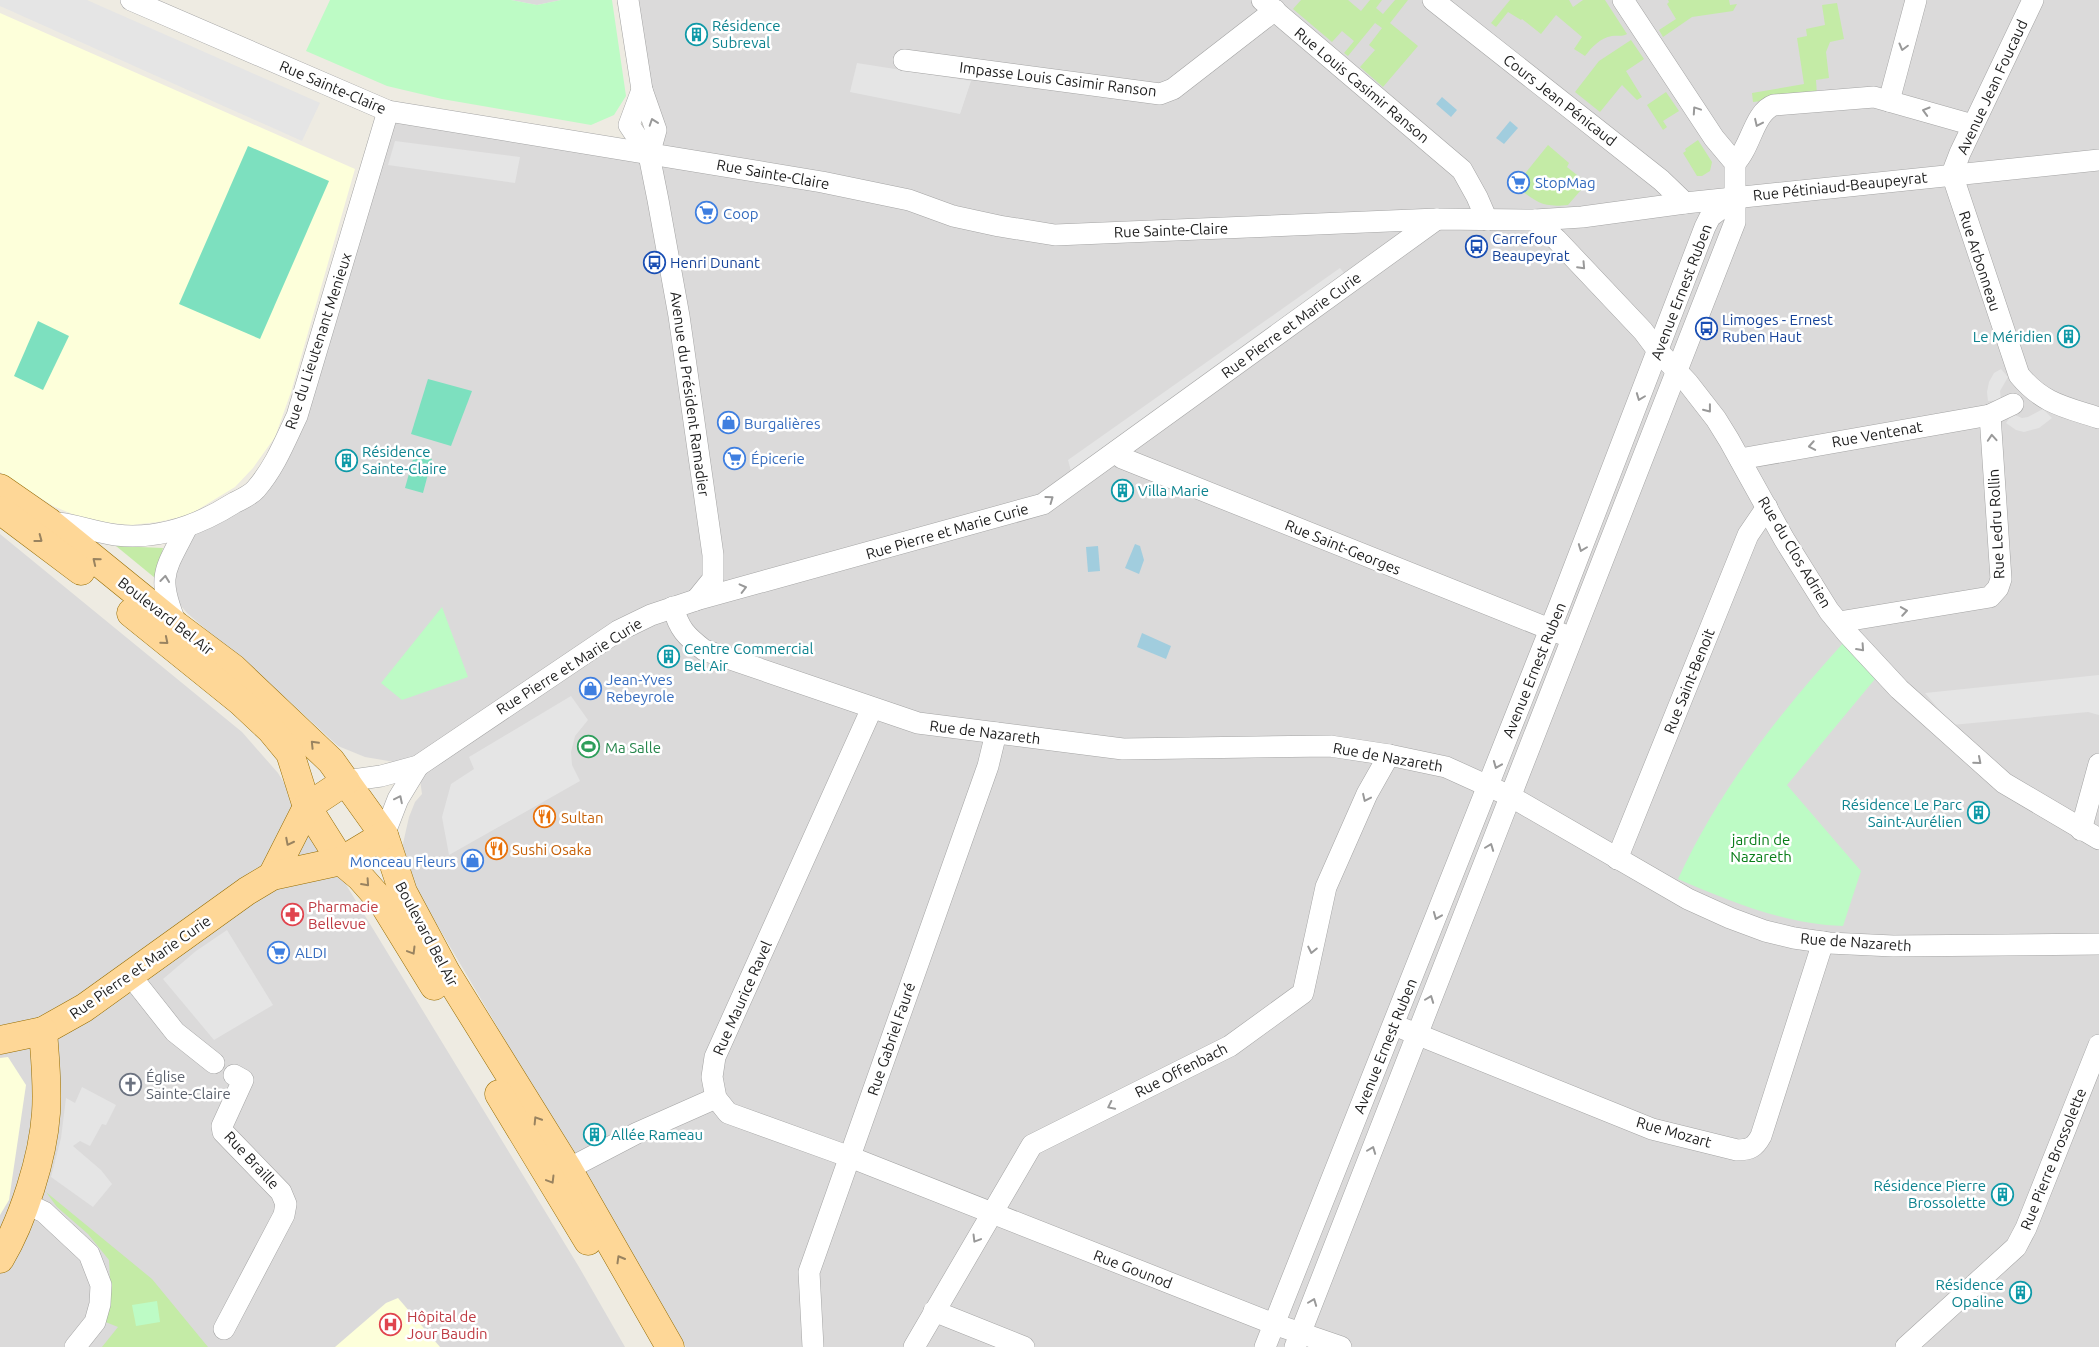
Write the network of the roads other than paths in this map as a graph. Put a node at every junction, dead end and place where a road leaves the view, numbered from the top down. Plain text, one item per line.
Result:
1 (131, 0) edge
2 (628, 0) edge
3 (1435, 0) edge
4 (1623, 0) edge
5 (1916, 0) edge
6 (2033, 0) edge
7 (1268, 5) edge
8 (904, 60) dead end
9 (1889, 101) junction
10 (388, 111) junction
11 (1973, 125) junction
12 (649, 155) junction
13 (2099, 160) edge
14 (1735, 163) junction
15 (1952, 174) junction
16 (1735, 198) junction
17 (1685, 203) junction
18 (1437, 219) junction
19 (1487, 220) junction
20 (1535, 220) junction
21 (1658, 351) junction
22 (1677, 372) junction
23 (2018, 375) junction
24 (2049, 400) junction
25 (2013, 404) junction
26 (1990, 415) junction
27 (2099, 418) edge
28 (1117, 451) junction
29 (1740, 459) junction
30 (0, 488) edge
31 (1767, 507) junction
32 (0, 510) edge
33 (49, 522) junction
34 (188, 527) junction
35 (696, 600) junction
36 (673, 607) junction
37 (1839, 622) junction
38 (176, 626) junction
39 (1550, 630) junction
40 (1572, 637) junction
41 (872, 708) junction
42 (996, 734) junction
43 (1389, 755) junction
44 (2099, 764) edge
45 (418, 766) junction
46 (346, 781) junction
47 (1488, 787) junction
48 (1510, 796) junction
49 (307, 808) junction
50 (384, 835) junction
51 (2090, 835) edge
52 (1617, 859) junction
53 (341, 861) junction
54 (272, 876) junction
55 (1822, 942) junction
56 (2099, 944) edge
57 (130, 975) junction
58 (1393, 1026) junction
59 (43, 1031) junction
60 (1417, 1033) junction
61 (0, 1040) edge
62 (2099, 1044) edge
63 (214, 1063) dead end
64 (234, 1075) dead end
65 (716, 1098) junction
66 (850, 1157) junction
67 (568, 1169) junction
68 (25, 1203) junction
69 (992, 1212) junction
70 (0, 1259) edge
71 (934, 1311) junction
72 (1274, 1324) junction
73 (224, 1328) dead end
74 (1298, 1340) edge
75 (75, 1347) edge
76 (652, 1347) edge
77 (670, 1347) edge
78 (813, 1347) edge
79 (914, 1347) edge
80 (1024, 1347) edge
81 (1265, 1347) edge
82 (1341, 1347) edge
83 (1906, 1347) edge

1 - 10 street, Rue Sainte-Claire
2 - 12 street
3 - 17 street, Cours Jean Pénicaud
14 -> 4 street
5 -> 9 street
6 - 11 street, Avenue Jean Foucaud
7 - 8 street, Impasse Louis Casimir Ranson
7 - 19 street, Rue Louis Casimir Ranson
11 -> 9 street
9 -> 14 street
10 - 12 street, Rue Sainte-Claire
10 - 34 street, Rue du Lieutenant Menieux
11 - 15 street, Avenue Jean Foucaud
12 - 18 street, Rue Sainte-Claire
12 - 35 street, Avenue du Président Ramadier
13 - 15 street, Rue Pétiniaud-Beaupeyrat
14 - 16 street
15 - 16 street, Rue Pétiniaud-Beaupeyrat
15 - 23 street, Rue Arbonneau
16 - 17 street, Rue Pétiniaud-Beaupeyrat
16 - 21 street, Avenue Ernest Ruben
16 - 22 street, Avenue Ernest Ruben
17 - 20 street, Rue Pétiniaud-Beaupeyrat
18 - 19 street
18 - 28 street, Rue Pierre et Marie Curie
19 - 20 street
20 -> 21 street, Rue du Clos Adrien
21 - 22 street, Rue du Clos Adrien
21 -> 39 street, Avenue Ernest Ruben
22 -> 29 street, Rue du Clos Adrien
22 - 40 street, Avenue Ernest Ruben
23 - 24 street
23 - 25 street
24 - 25 street
24 - 27 street
25 - 26 street, Rue Ventenat
26 -> 29 street, Rue Ventenat
37 -> 26 street, Rue Ledru Rollin
35 -> 28 street, Rue Pierre et Marie Curie
28 - 39 street, Rue Saint-Georges
29 - 31 street, Rue du Clos Adrien
30 - 33 main road, Boulevard Bel Air
31 - 37 street, Rue du Clos Adrien
31 - 52 street, Rue Saint-Benoit
32 -> 49 main road, Boulevard Bel Air
33 - 34 street, Rue du Lieutenant Menieux
38 -> 33 main road, Boulevard Bel Air
38 -> 34 street
35 - 36 street, Rue Pierre et Marie Curie
36 - 41 street, Rue de Nazareth
36 - 45 street, Rue Pierre et Marie Curie
37 -> 51 street, Rue du Clos Adrien
46 -> 38 main road, Boulevard Bel Air
39 - 40 street, Rue Saint-Georges
39 -> 47 street, Avenue Ernest Ruben
40 - 48 street, Avenue Ernest Ruben
41 - 42 street, Rue de Nazareth
41 - 65 street, Rue Maurice Ravel
42 - 43 street, Rue de Nazareth
42 - 66 street, Rue Gabriel Fauré
43 - 47 street, Rue de Nazareth
43 -> 69 street, Rue Offenbach
44 - 51 street
45 - 46 street, Rue Pierre et Marie Curie
50 -> 45 street, Rue Pierre et Marie Curie
46 - 49 main road, Rue Pierre et Marie Curie
46 - 50 main road, Boulevard Bel Air
47 - 48 street, Rue de Nazareth
47 -> 58 street, Avenue Ernest Ruben
48 - 52 street, Rue de Nazareth
60 -> 48 street, Avenue Ernest Ruben
49 - 53 main road, Boulevard Bel Air
49 -> 54 main road, Rue Pierre et Marie Curie
50 - 53 main road, Rue Pierre et Marie Curie
67 -> 50 main road, Boulevard Bel Air
52 - 55 street, Rue de Nazareth
53 - 54 main road, Rue Pierre et Marie Curie
53 -> 76 main road, Boulevard Bel Air
54 - 57 main road, Rue Pierre et Marie Curie
55 - 56 street, Rue de Nazareth
55 - 60 street, Rue Mozart
57 - 59 main road, Rue Pierre et Marie Curie
57 - 63 street
58 - 60 street, Rue Mozart
58 - 72 street, Avenue Ernest Ruben
59 - 61 main road, Rue Pierre et Marie Curie
59 - 68 main road
74 -> 60 street, Avenue Ernest Ruben
62 - 83 street, Rue Pierre Brossolette
64 - 73 street, Rue Braille
65 - 66 street
65 - 67 street
66 - 69 street
66 - 78 street, Rue Gabriel Fauré
77 -> 67 main road, Boulevard Bel Air
68 - 70 main road
68 - 75 street
69 -> 71 street, Rue Offenbach
69 - 72 street, Rue Gounod
71 - 79 street, Rue Offenbach
71 - 80 street
72 - 74 street, Rue Gounod
72 - 81 street, Avenue Ernest Ruben
74 - 82 street, Rue Gounod

